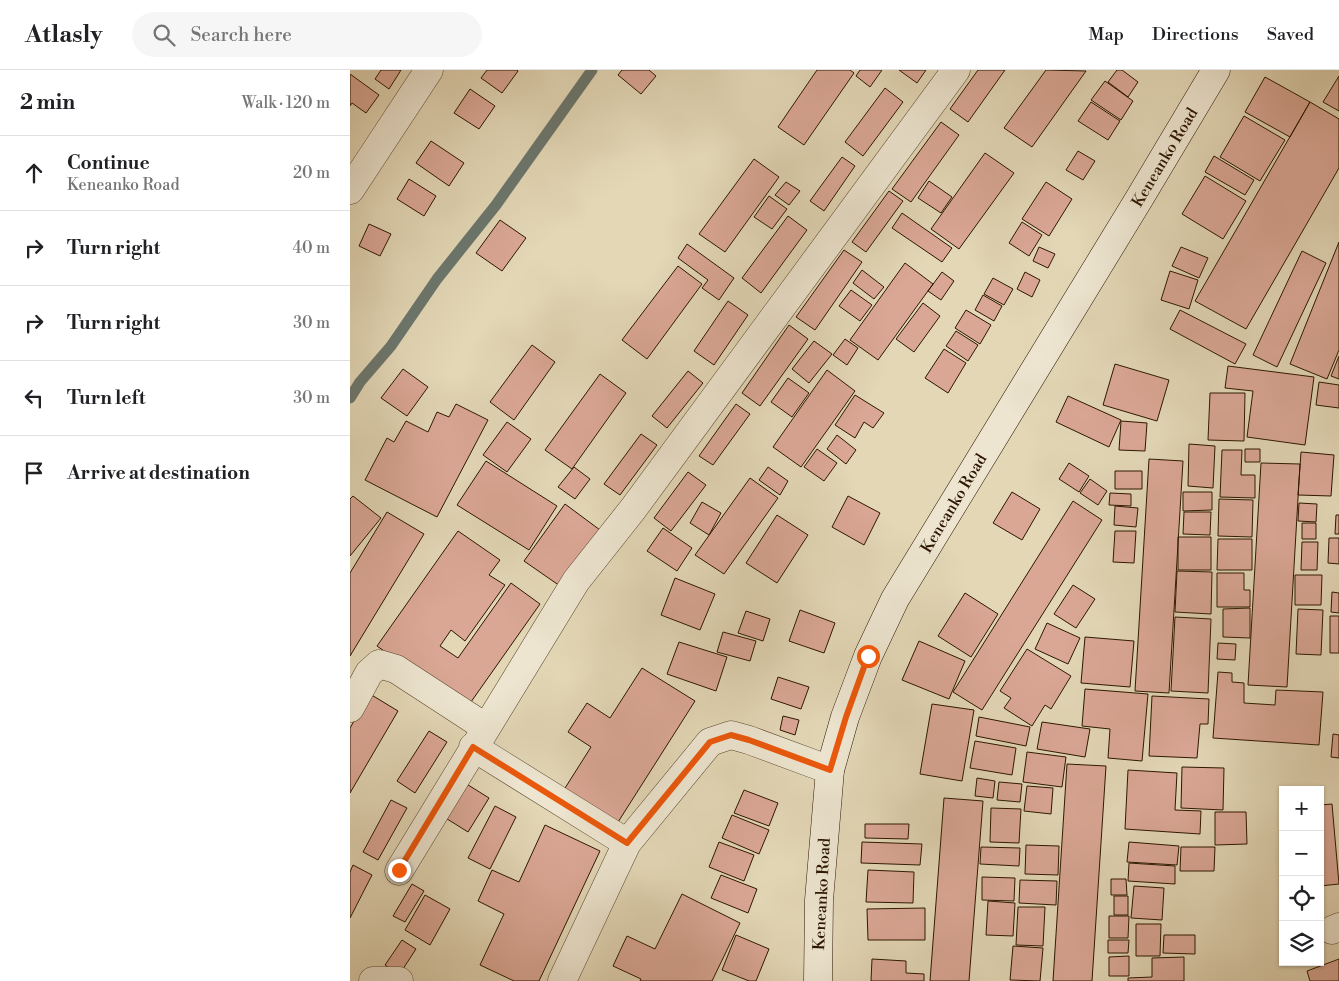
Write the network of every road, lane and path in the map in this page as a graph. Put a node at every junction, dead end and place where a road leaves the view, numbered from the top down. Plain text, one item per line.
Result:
1 (429, 70) edge
2 (956, 70) edge
3 (1216, 70) edge
4 (350, 190) edge
5 (350, 708) edge
6 (479, 737) junction
7 (830, 770) junction
8 (627, 843) junction
9 (399, 870) dead end
10 (374, 981) edge
11 (399, 981) edge
12 (562, 981) edge
13 (818, 981) edge

1 - 4 street
2 - 6 street
3 - 7 street, Keneanko Road
5 - 6 street
6 - 8 street
6 - 9 street
7 - 8 street
7 - 13 street, Keneanko Road
8 - 12 street
10 - 11 street

